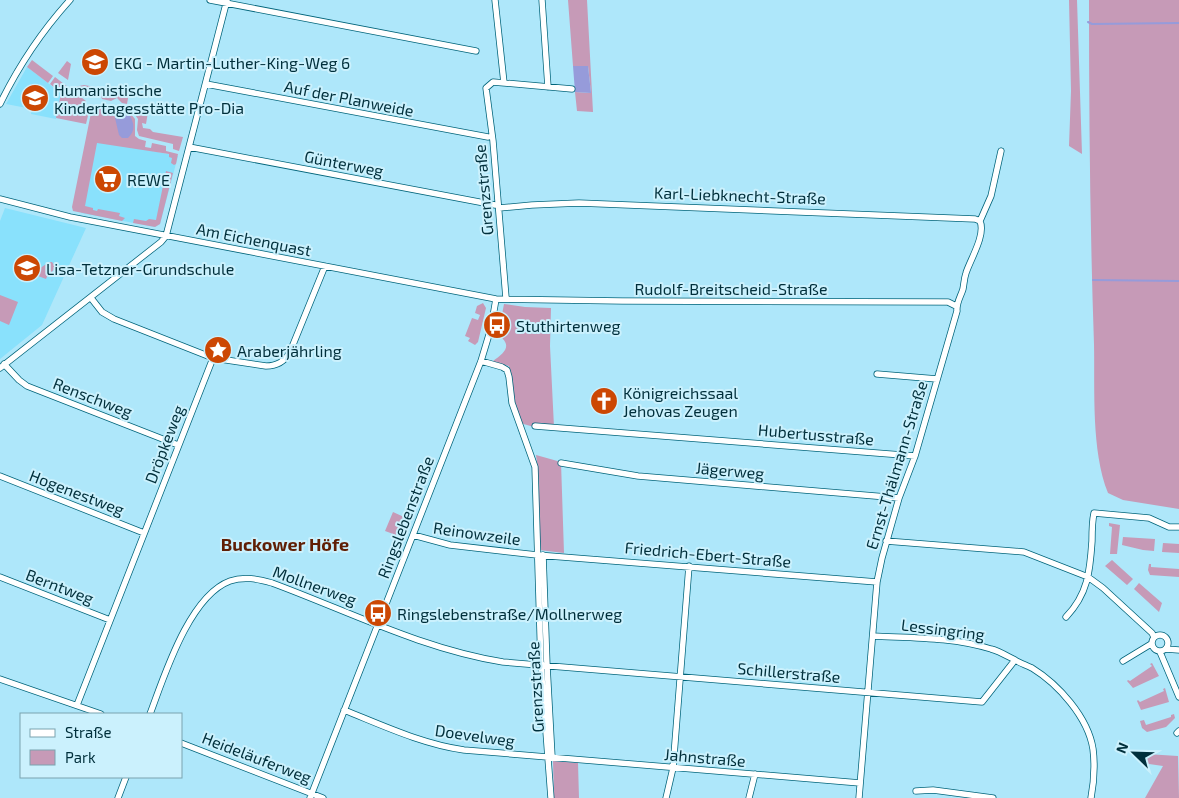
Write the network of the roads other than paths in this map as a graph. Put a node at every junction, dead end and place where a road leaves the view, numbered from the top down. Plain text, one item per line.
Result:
1 (70, 0) edge
2 (210, 0) edge
3 (495, 0) edge
4 (542, 0) edge
5 (227, 2) edge
6 (476, 51) dead end
7 (504, 83) junction
8 (206, 84) junction
9 (548, 87) junction
10 (572, 89) dead end
11 (0, 104) edge
12 (488, 137) dead end
13 (189, 147) junction
14 (1001, 150) dead end
15 (0, 199) edge
16 (497, 206) junction
17 (980, 222) junction
18 (166, 236) junction
19 (325, 266) junction
20 (90, 298) junction
21 (505, 298) junction
22 (496, 299) junction
23 (956, 306) junction
24 (212, 358) junction
25 (481, 361) junction
26 (2, 366) edge
27 (877, 374) dead end
28 (937, 380) junction
29 (536, 426) dead end
30 (178, 445) junction
31 (915, 456) junction
32 (561, 463) dead end
33 (0, 476) edge
34 (898, 498) junction
35 (1179, 527) edge
36 (144, 533) junction
37 (413, 535) junction
38 (886, 541) junction
39 (540, 555) junction
40 (689, 566) junction
41 (0, 577) edge
42 (1088, 577) junction
43 (877, 582) junction
44 (1066, 617) dead end
45 (110, 620) junction
46 (378, 624) junction
47 (873, 636) junction
48 (1154, 637) junction
49 (1151, 644) junction
50 (1166, 649) junction
51 (1179, 650) edge
52 (1160, 652) junction
53 (1015, 660) junction
54 (1123, 661) dead end
55 (544, 665) junction
56 (681, 677) junction
57 (0, 678) edge
58 (868, 692) junction
59 (1179, 697) edge
60 (77, 706) junction
61 (344, 710) junction
62 (99, 713) edge
63 (150, 713) edge
64 (182, 743) edge
65 (550, 757) junction
66 (673, 768) junction
67 (755, 774) junction
68 (126, 778) edge
69 (860, 783) junction
70 (916, 791) dead end
71 (311, 796) edge
72 (118, 798) edge
73 (323, 798) edge
74 (551, 798) edge
75 (666, 798) edge
76 (749, 798) edge
77 (859, 798) edge
78 (993, 798) edge
79 (1091, 798) edge

1 - 11 street
2 - 5 street
3 - 7 street
4 - 9 street
5 - 6 street
5 - 8 street
7 - 9 street
7 - 16 street, Grenzstraße
8 - 12 street, Auf der Planweide
8 - 13 street
9 - 10 street
13 - 16 street, Günterweg
13 - 18 street
14 - 17 street, Ernst-Thälmann-Straße
15 - 18 street, Am Eichenquast
16 - 17 street, Karl-Liebknecht-Straße
16 - 21 street, Grenzstraße
17 - 23 street, Ernst-Thälmann-Straße
18 - 19 street, Am Eichenquast
18 - 20 street
19 - 22 street, Am Eichenquast
19 - 24 street
20 - 24 street
20 - 26 street
21 - 22 street, Am Eichenquast
21 - 23 street, Rudolf-Breitscheid-Straße
22 - 25 street, Ringslebenstraße
23 - 28 street, Ernst-Thälmann-Straße
24 - 30 street, Dröpkeweg
25 - 37 street, Ringslebenstraße
25 - 39 street
26 - 30 street, Renschweg
27 - 28 street
28 - 31 street, Ernst-Thälmann-Straße
29 - 31 street, Hubertusstraße
30 - 36 street, Dröpkeweg
31 - 34 street, Ernst-Thälmann-Straße
32 - 34 street, Jägerweg
33 - 36 street, Hogenestweg
34 - 38 street, Ernst-Thälmann-Straße
35 - 42 street
36 - 45 street, Dröpkeweg
37 - 39 street, Reinowzeile
37 - 46 street, Ringslebenstraße
38 - 42 street
38 - 43 street, Ernst-Thälmann-Straße
39 - 40 street, Friedrich-Ebert-Straße
39 - 55 street
40 - 43 street, Friedrich-Ebert-Straße
40 - 56 street
41 - 45 street, Berntweg
42 - 44 street
42 - 48 street
43 - 47 street, Ernst-Thälmann-Straße
45 - 60 street, Dröpkeweg
46 - 55 street, Mollnerweg
46 - 61 street, Ringslebenstraße
46 - 63 street, Mollnerweg
47 - 53 street, Lessingring
47 - 58 street, Ernst-Thälmann-Straße
48 - 49 street
48 - 50 street
49 - 52 street
49 - 54 street
50 - 51 street
50 - 52 street
52 - 59 street
53 - 58 street, Schillerstraße
53 - 79 street, Lessingring
55 - 56 street, Schillerstraße
55 - 65 street
56 - 58 street, Schillerstraße
56 - 66 street
57 - 60 street
58 - 69 street, Ernst-Thälmann-Straße
60 - 62 street
61 - 65 street, Doevelweg
61 - 71 street, Ringslebenstraße
64 - 71 street, Heideläuferweg
65 - 66 street, Jahnstraße
65 - 74 street
66 - 67 street, Jahnstraße
66 - 75 street
67 - 69 street, Jahnstraße
67 - 76 street
68 - 72 street
69 - 77 street, Ernst-Thälmann-Straße
70 - 78 street
71 - 73 street, Heideläuferweg

